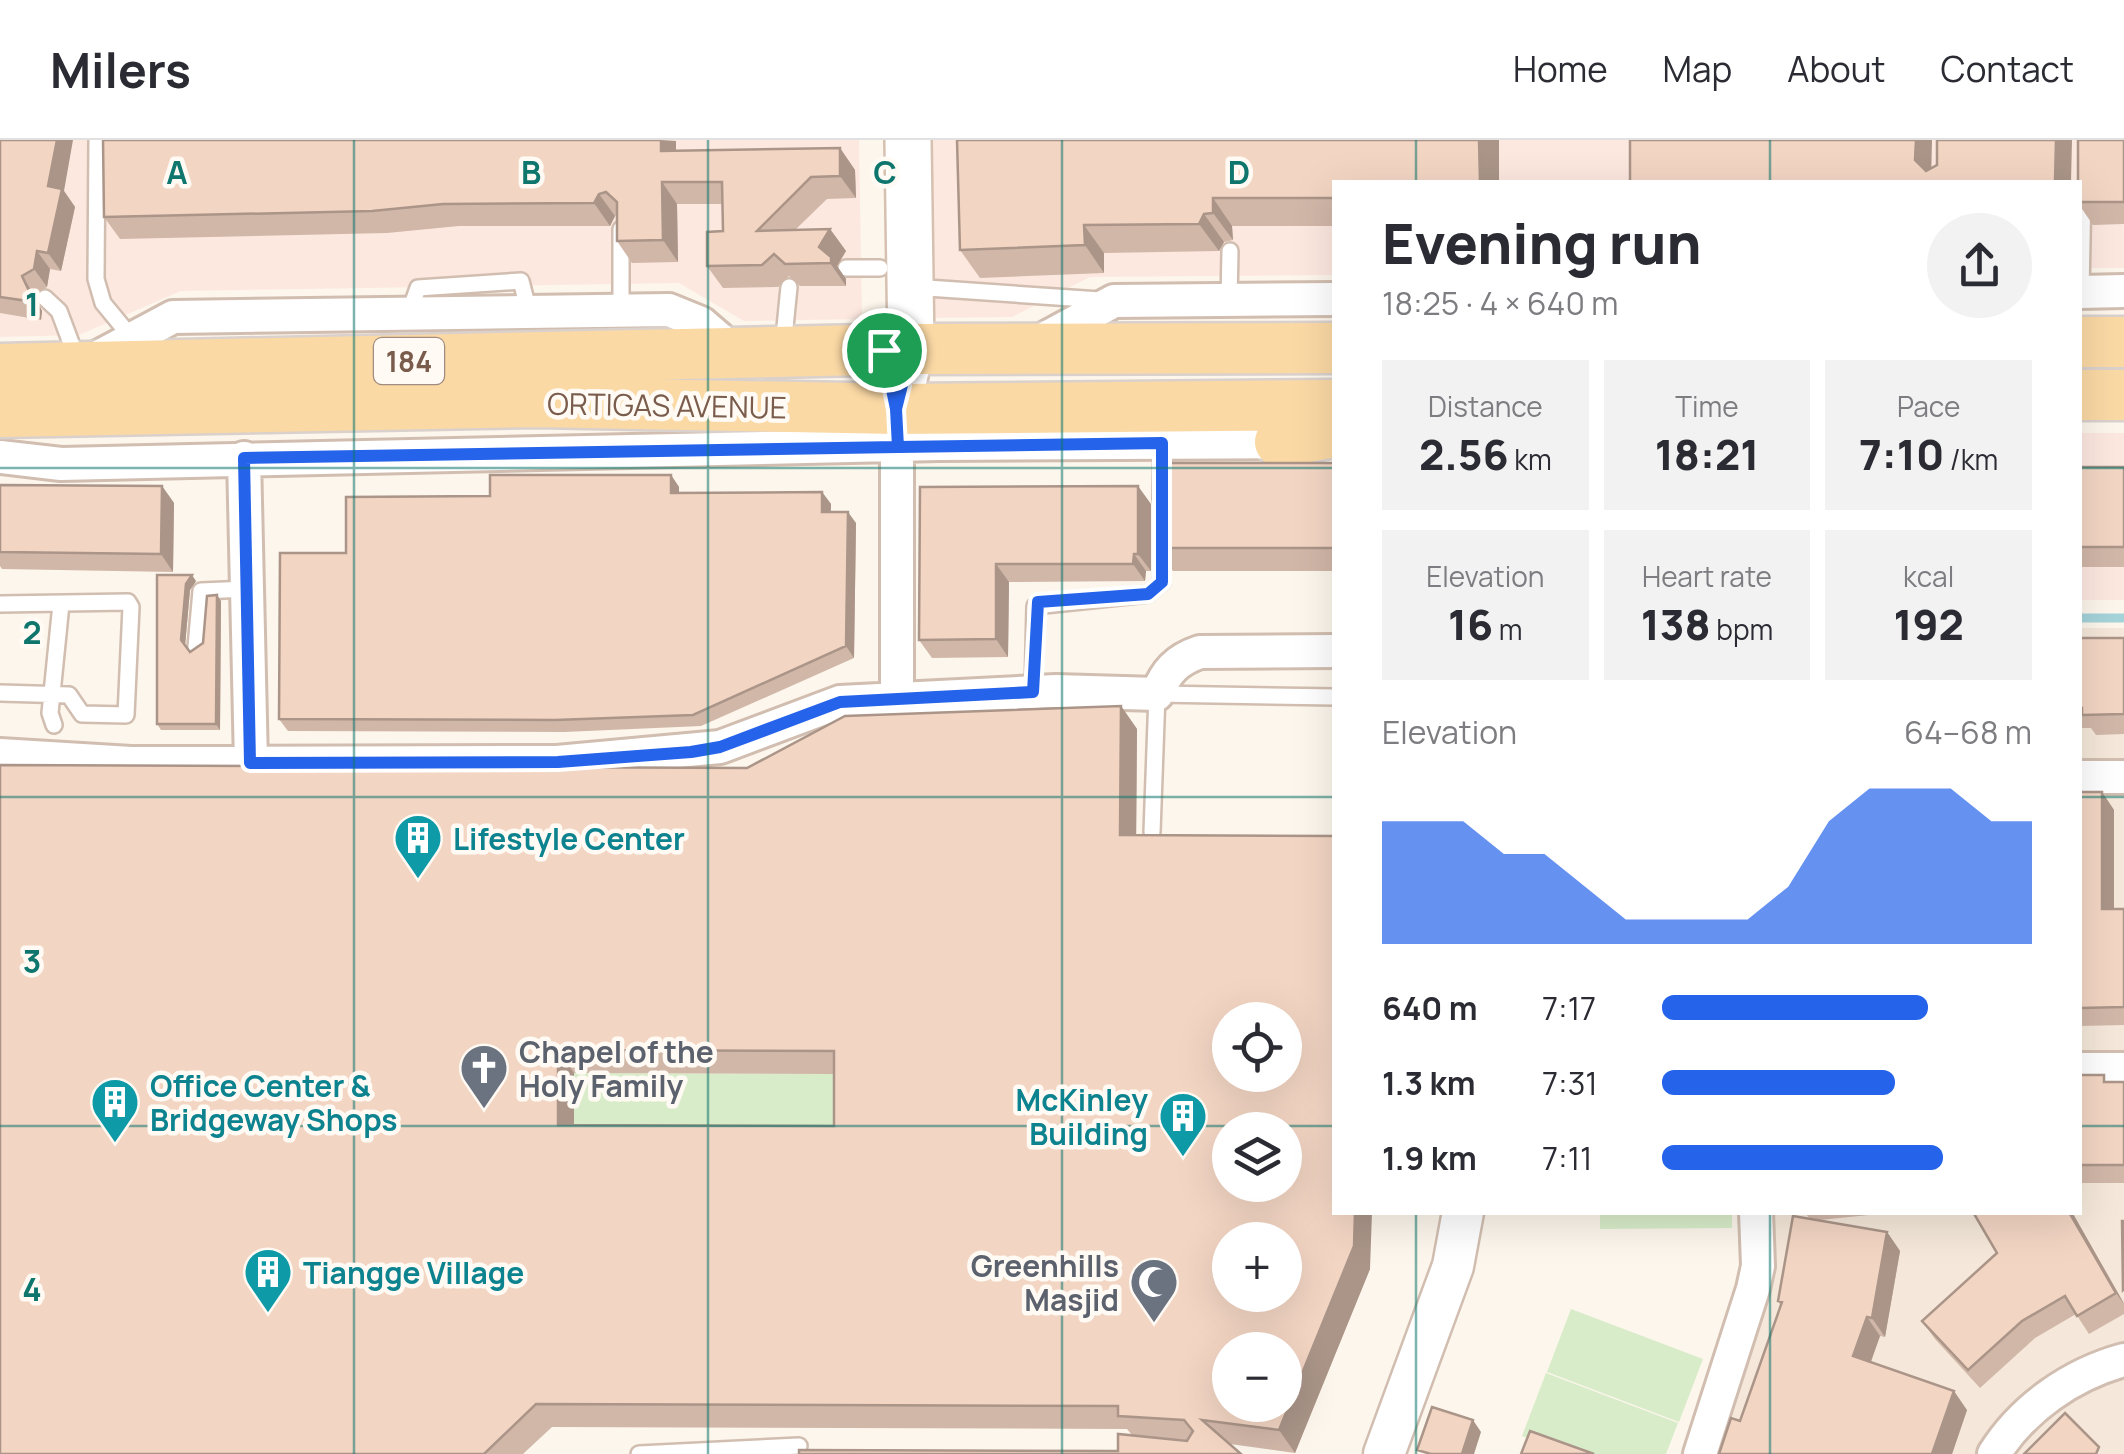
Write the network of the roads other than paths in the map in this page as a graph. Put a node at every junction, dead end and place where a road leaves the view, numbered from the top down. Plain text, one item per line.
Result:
1 (97, 140) edge
2 (882, 140) edge
3 (908, 140) edge
4 (2083, 177) edge
5 (621, 225) edge
6 (2082, 234) edge
7 (1230, 251) dead end
8 (878, 274) junction
9 (789, 286) edge
10 (2124, 291) edge
11 (2082, 292) edge
12 (44, 298) dead end
13 (1332, 299) edge
14 (1229, 300) junction
15 (1114, 301) junction
16 (621, 310) junction
17 (131, 337) junction
18 (2082, 342) edge
19 (2124, 342) edge
20 (1332, 348) edge
21 (898, 349) junction
22 (1026, 350) junction
23 (760, 353) junction
24 (80, 368) junction
25 (0, 369) edge
26 (2124, 394) edge
27 (2082, 395) edge
28 (1332, 406) edge
29 (0, 412) edge
30 (897, 428) junction
31 (1332, 433) edge
32 (1280, 442) junction
33 (1332, 442) edge
34 (1162, 443) junction
35 (0, 457) edge
36 (244, 458) junction
37 (248, 589) junction
38 (0, 604) edge
39 (60, 604) junction
40 (196, 647) edge
41 (1332, 651) edge
42 (1033, 692) junction
43 (0, 693) edge
44 (1157, 694) junction
45 (55, 696) junction
46 (1332, 696) edge
47 (897, 700) junction
48 (0, 755) edge
49 (52, 760) junction
50 (250, 763) junction
51 (2124, 776) edge
52 (2082, 777) edge
53 (1152, 832) edge
54 (2082, 1069) edge
55 (2124, 1069) edge
56 (1463, 1215) edge
57 (1756, 1215) edge
58 (2124, 1360) edge
59 (799, 1446) edge
60 (639, 1454) edge
61 (1384, 1454) edge
62 (1700, 1454) edge
63 (1994, 1454) edge

1 - 17 lane
2 - 8 main road
3 - 8 main road
4 - 6 lane
5 - 16 lane
7 - 14 lane
8 - 15 lane
8 - 21 main road
9 - 23 lane
10 - 11 street
12 - 24 lane
13 - 14 street
14 - 15 street
15 - 22 street
16 - 17 street
16 - 23 street
17 - 24 street
18 - 19 main road
20 - 22 main road, ORTIGAS AVENUE / 184
21 - 22 main road, ORTIGAS AVENUE / 184
21 - 23 main road, ORTIGAS AVENUE / 184
21 - 30 main road
23 - 24 main road, ORTIGAS AVENUE / 184
24 - 25 main road, ORTIGAS AVENUE / 184
26 - 27 main road
28 - 30 main road, ORTIGAS AVENUE / 184
29 - 30 main road, ORTIGAS AVENUE / 184
30 - 34 street
30 - 36 street
30 - 47 street
31 - 32 main road
32 - 33 street
32 - 34 street
34 - 42 lane
35 - 36 street
36 - 37 street
37 - 40 lane
37 - 50 street
38 - 39 lane
39 - 45 lane
39 - 45 lane
41 - 44 street
42 - 44 street
42 - 47 street
43 - 45 lane
44 - 46 lane
44 - 53 lane
45 - 49 lane
47 - 50 street
48 - 49 street
49 - 50 street
51 - 52 street
54 - 55 street
56 - 61 street
57 - 62 street
58 - 63 street
59 - 60 lane

